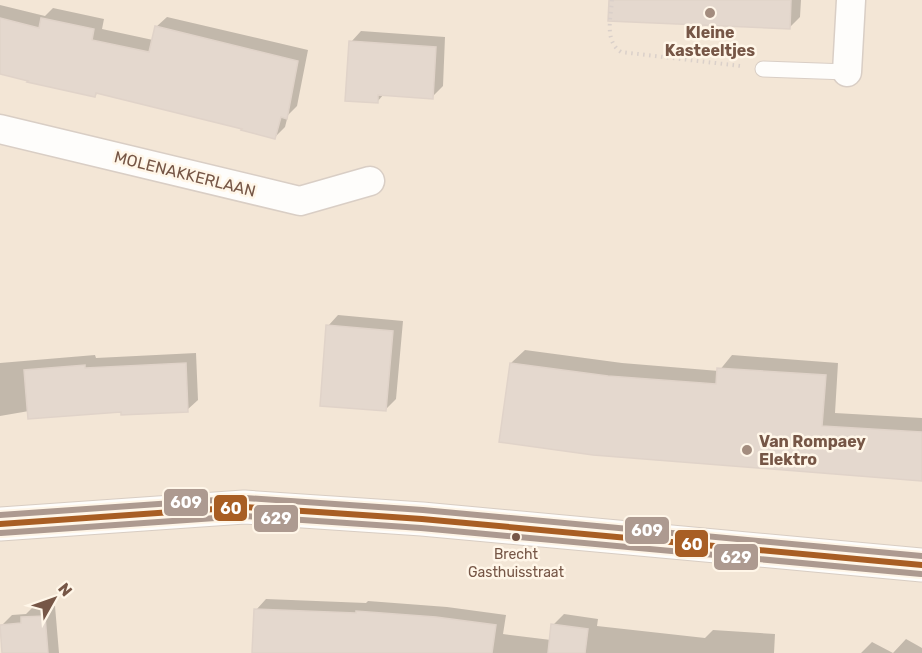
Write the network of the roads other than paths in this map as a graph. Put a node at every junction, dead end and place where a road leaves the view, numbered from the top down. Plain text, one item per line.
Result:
1 (851, 0) edge
2 (763, 69) road end
3 (847, 72) joint
4 (0, 129) edge
5 (370, 181) dead end
6 (0, 524) edge
7 (922, 565) edge

1 - 3 street
2 - 3 lane
4 - 5 street, MOLENAKKERLAAN
6 - 7 main road

